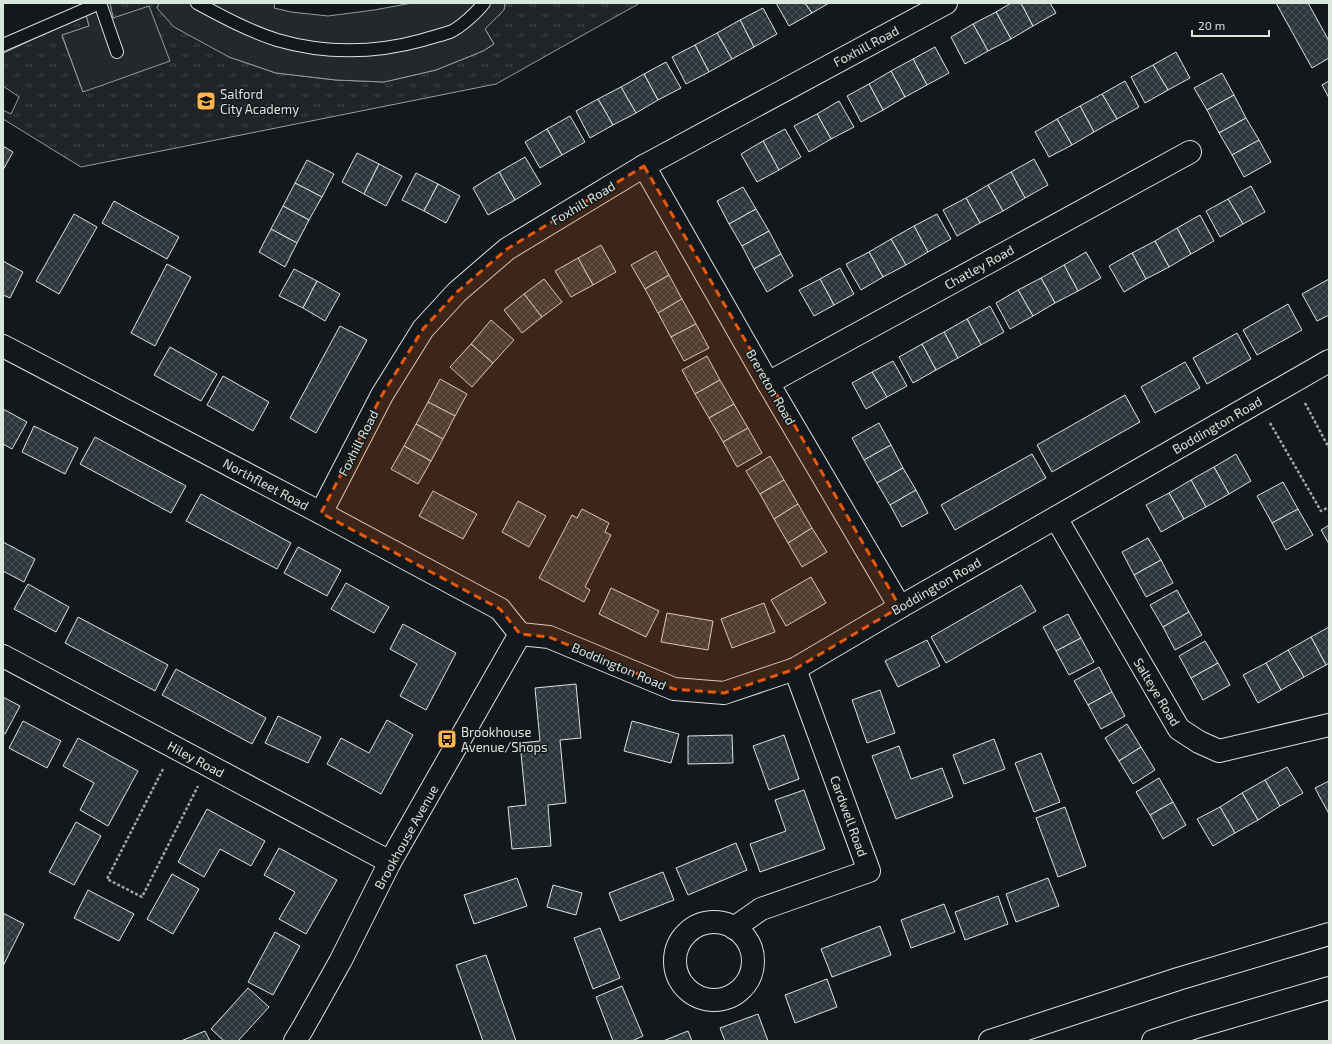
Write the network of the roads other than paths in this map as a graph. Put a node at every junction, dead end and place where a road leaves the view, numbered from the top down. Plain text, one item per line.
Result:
1 (100, 3) edge
2 (197, 3) edge
3 (484, 3) edge
4 (946, 3) edge
5 (3, 45) edge
6 (117, 52) dead end
7 (1190, 152) dead end
8 (644, 166) junction
9 (3, 346) edge
10 (1329, 361) edge
11 (768, 383) junction
12 (322, 513) junction
13 (1056, 518) junction
14 (900, 607) junction
15 (520, 634) junction
16 (3, 656) edge
17 (795, 669) junction
18 (1329, 725) edge
19 (390, 862) junction
20 (734, 928) dead end
21 (1329, 934) edge
22 (1329, 988) edge
23 (294, 1041) edge
24 (990, 1041) edge
25 (1153, 1041) edge

1 - 5 lane
1 - 6 lane
2 - 3 lane
4 - 8 main road, Foxhill Road
7 - 11 main road, Chatley Road
8 - 11 main road, Brereton Road
8 - 12 main road, Foxhill Road
9 - 12 main road, Northfleet Road
10 - 13 main road, Boddington Road
11 - 14 main road, Brereton Road
12 - 15 main road, Northfleet Road
13 - 14 main road, Boddington Road
13 - 18 main road, Salteye Road
14 - 17 main road, Boddington Road
15 - 17 main road, Boddington Road
15 - 19 main road, Brookhouse Avenue
16 - 19 main road, Hiley Road
17 - 20 main road, Cardwell Road
19 - 23 main road, Brookhouse Avenue
21 - 24 main road
22 - 25 main road

